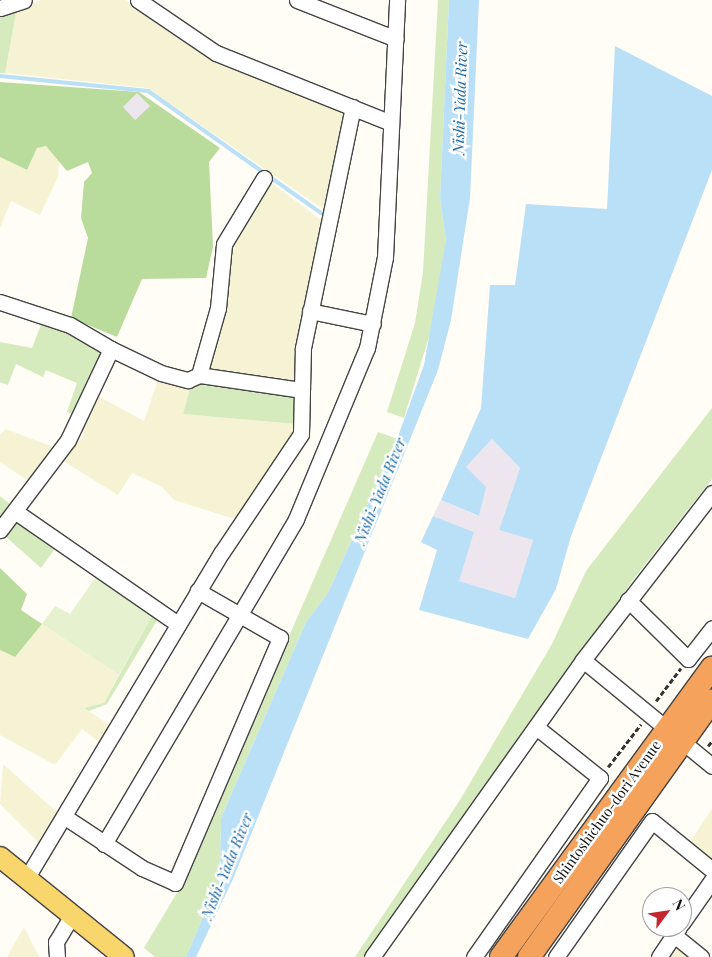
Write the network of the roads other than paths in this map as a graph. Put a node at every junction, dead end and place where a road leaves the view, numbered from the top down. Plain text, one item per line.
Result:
1 (24, 0) edge
2 (138, 0) edge
3 (297, 0) edge
4 (397, 0) edge
5 (0, 8) edge
6 (396, 39) junction
7 (352, 107) junction
8 (392, 123) junction
9 (264, 178) dead end
10 (0, 302) edge
11 (310, 311) junction
12 (373, 324) junction
13 (111, 349) junction
14 (199, 375) junction
15 (302, 390) junction
16 (712, 493) edge
17 (16, 512) junction
18 (0, 530) edge
19 (198, 591) junction
20 (628, 600) junction
21 (240, 614) junction
22 (178, 624) junction
23 (712, 628) edge
24 (583, 660) junction
25 (712, 668) edge
26 (712, 700) edge
27 (536, 727) junction
28 (674, 736) junction
29 (712, 766) edge
30 (65, 817) junction
31 (104, 844) junction
32 (1, 862) edge
33 (712, 870) edge
34 (26, 879) junction
35 (712, 880) edge
36 (692, 909) edge
37 (70, 916) junction
38 (673, 937) edge
39 (686, 937) edge
40 (57, 957) edge
41 (124, 957) edge
42 (372, 957) edge
43 (474, 957) edge
44 (502, 957) edge
45 (529, 957) edge
46 (556, 957) edge
47 (659, 957) edge
48 (701, 957) edge

1 - 5 street
2 - 7 street
3 - 6 street
4 - 6 street
6 - 8 street
7 - 8 street
7 - 11 street
8 - 12 street
9 - 14 street
10 - 13 street
11 - 12 street
11 - 15 street
12 - 21 street
13 - 14 street
13 - 17 street
14 - 15 street
15 - 19 street
16 - 20 street
17 - 18 street
17 - 22 street
19 - 21 street
19 - 22 street
20 - 23 street
20 - 24 street
21 - 31 street
21 - 31 street
22 - 30 street
24 - 27 street
24 - 28 street
25 - 28 highway, Shintoshichuo-dori Avenue
26 - 28 highway, Shintoshichuo-dori Avenue
27 - 42 street
27 - 43 street
28 - 29 street
28 - 44 highway, Shintoshichuo-dori Avenue
28 - 45 highway, Shintoshichuo-dori Avenue
30 - 31 street
30 - 34 street
32 - 34 main road
33 - 46 street
34 - 37 main road
35 - 36 street
37 - 40 street
37 - 41 main road
38 - 47 street
39 - 48 street

